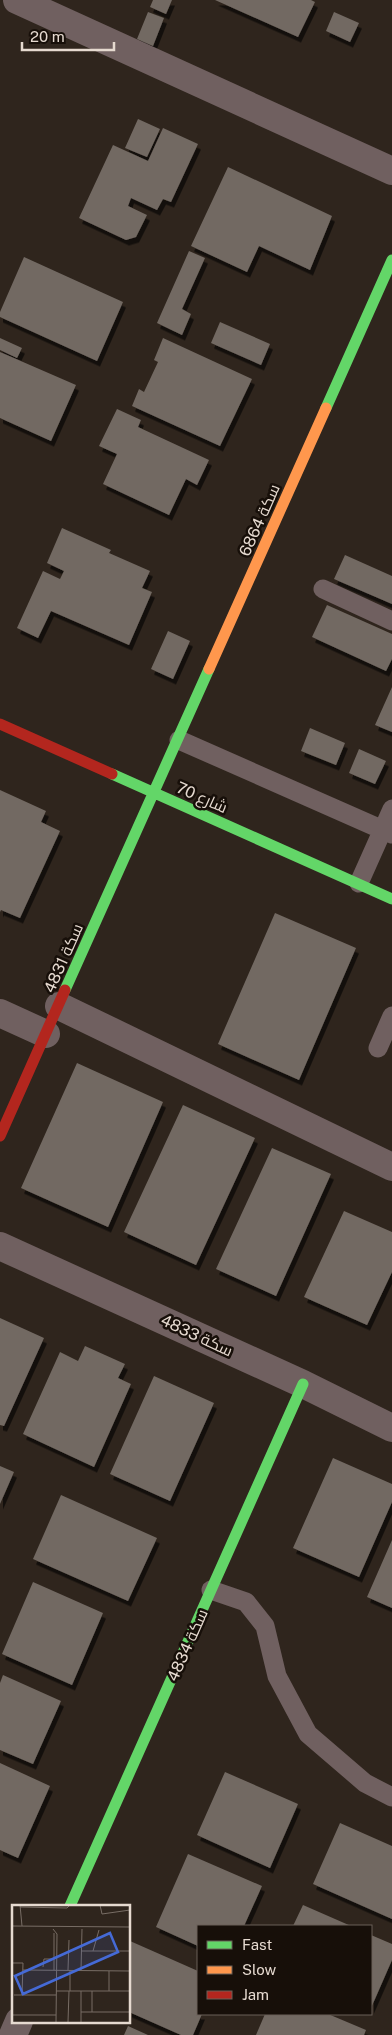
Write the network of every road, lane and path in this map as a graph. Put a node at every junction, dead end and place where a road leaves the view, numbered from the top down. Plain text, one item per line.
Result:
1 (17, 0) edge
2 (392, 171) edge
3 (392, 260) edge
4 (324, 589) dead end
5 (392, 621) edge
6 (0, 724) edge
7 (179, 740) junction
8 (155, 794) junction
9 (392, 809) edge
10 (388, 832) edge
11 (359, 883) junction
12 (392, 899) edge
13 (59, 1006) junction
14 (0, 1013) edge
15 (392, 1016) edge
16 (46, 1034) junction
17 (378, 1048) dead end
18 (0, 1136) edge
19 (392, 1167) edge
20 (0, 1246) edge
21 (303, 1384) junction
22 (392, 1428) edge
23 (211, 1590) junction
24 (392, 1797) edge
25 (70, 1905) edge
26 (19, 2022) edge
27 (13, 2035) edge

1 - 2 street
3 - 7 street, سكة 6864
4 - 5 lane
6 - 8 street, شارع 70
7 - 8 street, سكة 6864
7 - 10 lane
8 - 11 street, شارع 70
8 - 13 street, سكة 4831
9 - 10 lane
10 - 11 lane
11 - 12 street, شارع 70
13 - 16 street, سكة 4831
13 - 19 street
14 - 16 street
15 - 17 lane
16 - 18 street, سكة 4831
20 - 21 street, سكة 4833
21 - 22 street, سكة 4833
21 - 23 street, سكة 4834
23 - 24 lane
23 - 25 street, سكة 4834
26 - 27 street

